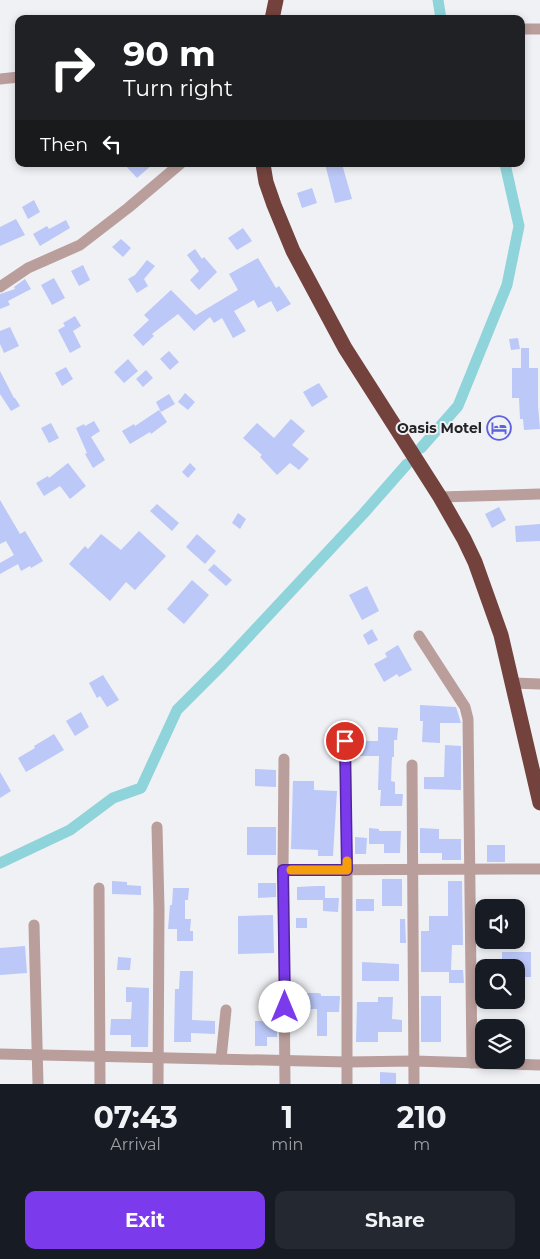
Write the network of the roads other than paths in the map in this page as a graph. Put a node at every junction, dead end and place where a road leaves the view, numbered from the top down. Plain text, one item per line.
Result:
1 (276, 0) edge
2 (273, 15) edge
3 (525, 29) edge
4 (540, 29) edge
5 (15, 77) edge
6 (0, 79) edge
7 (176, 167) edge
8 (264, 167) edge
9 (0, 287) edge
10 (540, 494) edge
11 (440, 497) junction
12 (419, 636) dead end
13 (513, 683) junction
14 (540, 684) edge
15 (345, 741) dead end
16 (284, 759) dead end
17 (412, 765) dead end
18 (540, 803) edge
19 (157, 827) dead end
20 (470, 869) junction
21 (540, 869) edge
22 (283, 870) junction
23 (347, 870) junction
24 (413, 870) junction
25 (98, 888) dead end
26 (34, 926) dead end
27 (226, 1010) dead end
28 (0, 1054) edge
29 (36, 1055) junction
30 (100, 1056) junction
31 (158, 1058) junction
32 (220, 1059) junction
33 (285, 1060) junction
34 (414, 1061) junction
35 (346, 1062) junction
36 (472, 1063) junction
37 (540, 1064) edge
38 (38, 1084) edge
39 (100, 1084) edge
40 (158, 1084) edge
41 (285, 1084) edge
42 (347, 1084) edge
43 (414, 1084) edge

1 - 2 highway
3 - 4 street
5 - 6 street
7 - 9 street
8 - 11 highway
10 - 11 street
11 - 13 highway
12 - 20 street
13 - 14 street
13 - 18 highway
15 - 23 street
16 - 22 street
17 - 24 street
19 - 31 street
20 - 21 street
20 - 24 street
20 - 36 street
22 - 23 street
22 - 33 street
23 - 24 street
23 - 35 street
24 - 34 street
25 - 30 street
26 - 29 street
27 - 32 street
28 - 29 street
29 - 30 street
29 - 38 street
30 - 31 street
30 - 39 street
31 - 32 street
31 - 40 street
32 - 33 street
33 - 35 street
33 - 41 street
34 - 35 street
34 - 36 street
34 - 43 street
35 - 42 street
36 - 37 street

